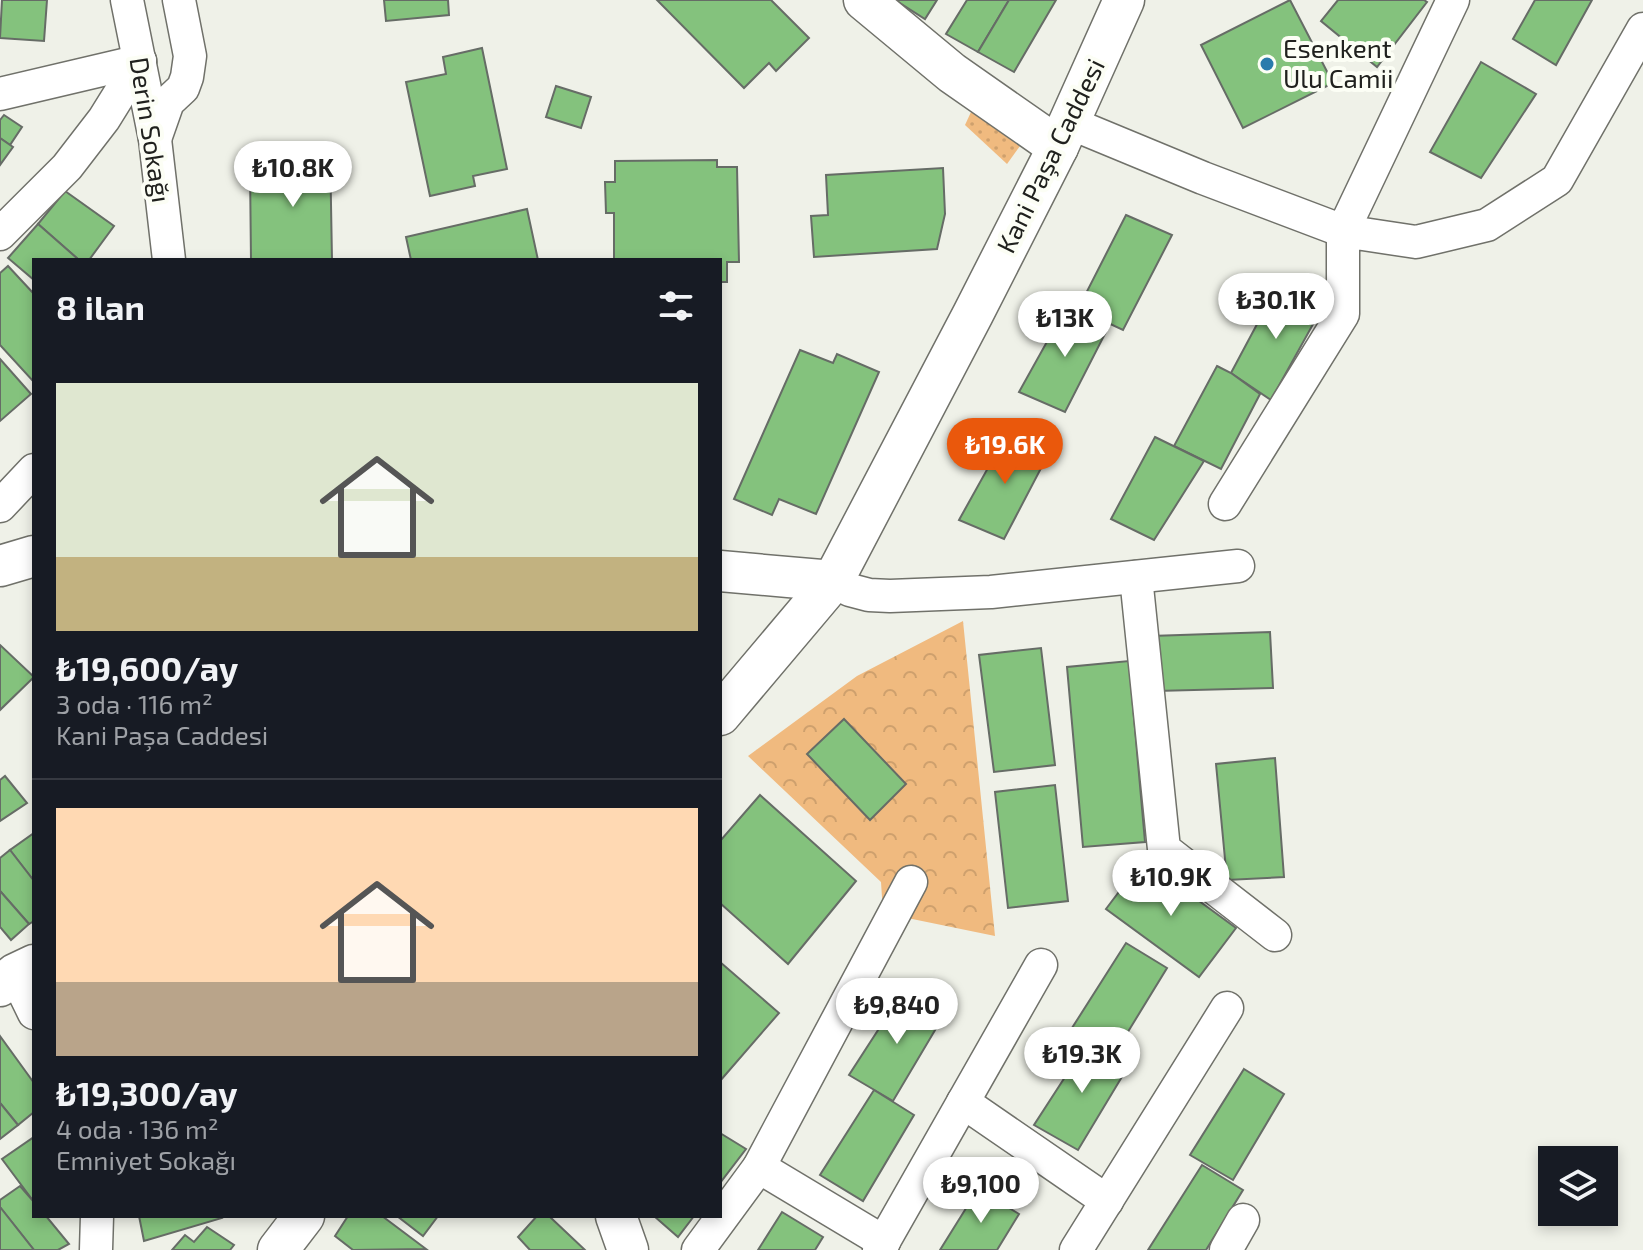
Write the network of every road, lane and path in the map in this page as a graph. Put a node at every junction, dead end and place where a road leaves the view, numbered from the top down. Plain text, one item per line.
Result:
1 (127, 0) edge
2 (179, 0) edge
3 (864, 0) edge
4 (1124, 0) edge
5 (1453, 0) edge
6 (1643, 29) edge
7 (140, 61) junction
8 (0, 94) edge
9 (1064, 135) junction
10 (155, 139) junction
11 (1343, 231) junction
12 (0, 234) edge
13 (169, 258) edge
14 (32, 472) edge
15 (1225, 504) dead end
16 (0, 506) edge
17 (32, 557) edge
18 (0, 566) edge
19 (1238, 566) dead end
20 (722, 571) edge
21 (1136, 577) junction
22 (833, 581) junction
23 (722, 713) edge
24 (911, 882) dead end
25 (1275, 935) dead end
26 (1041, 965) dead end
27 (16, 975) edge
28 (1227, 1008) dead end
29 (32, 1009) edge
30 (963, 1102) junction
31 (759, 1167) junction
32 (1107, 1201) junction
33 (722, 1217) edge
34 (97, 1218) edge
35 (302, 1218) edge
36 (617, 1218) edge
37 (722, 1218) edge
38 (1243, 1220) dead end
39 (882, 1246) edge
40 (1088, 1246) edge
41 (96, 1250) edge
42 (278, 1250) edge
43 (628, 1250) edge
44 (698, 1250) edge
45 (1226, 1250) edge

1 - 7 street, Derin Sokağı
2 - 10 street
3 - 9 street
4 - 9 street, Kani Paşa Caddesi
5 - 11 street
6 - 11 street
7 - 8 street
7 - 10 street, Derin Sokağı
7 - 12 street
9 - 11 street
9 - 22 street, Kani Paşa Caddesi
10 - 13 street, Derin Sokağı
11 - 15 street
14 - 16 street
17 - 18 street
19 - 21 street
20 - 22 street
21 - 22 street
21 - 25 street
22 - 23 street, Kani Paşa Caddesi
24 - 31 street
26 - 30 street
27 - 29 street
28 - 32 street
30 - 32 street
30 - 39 street
31 - 33 street
31 - 39 street
32 - 40 street
34 - 41 street
35 - 42 street
36 - 43 street
37 - 44 street
38 - 45 street

